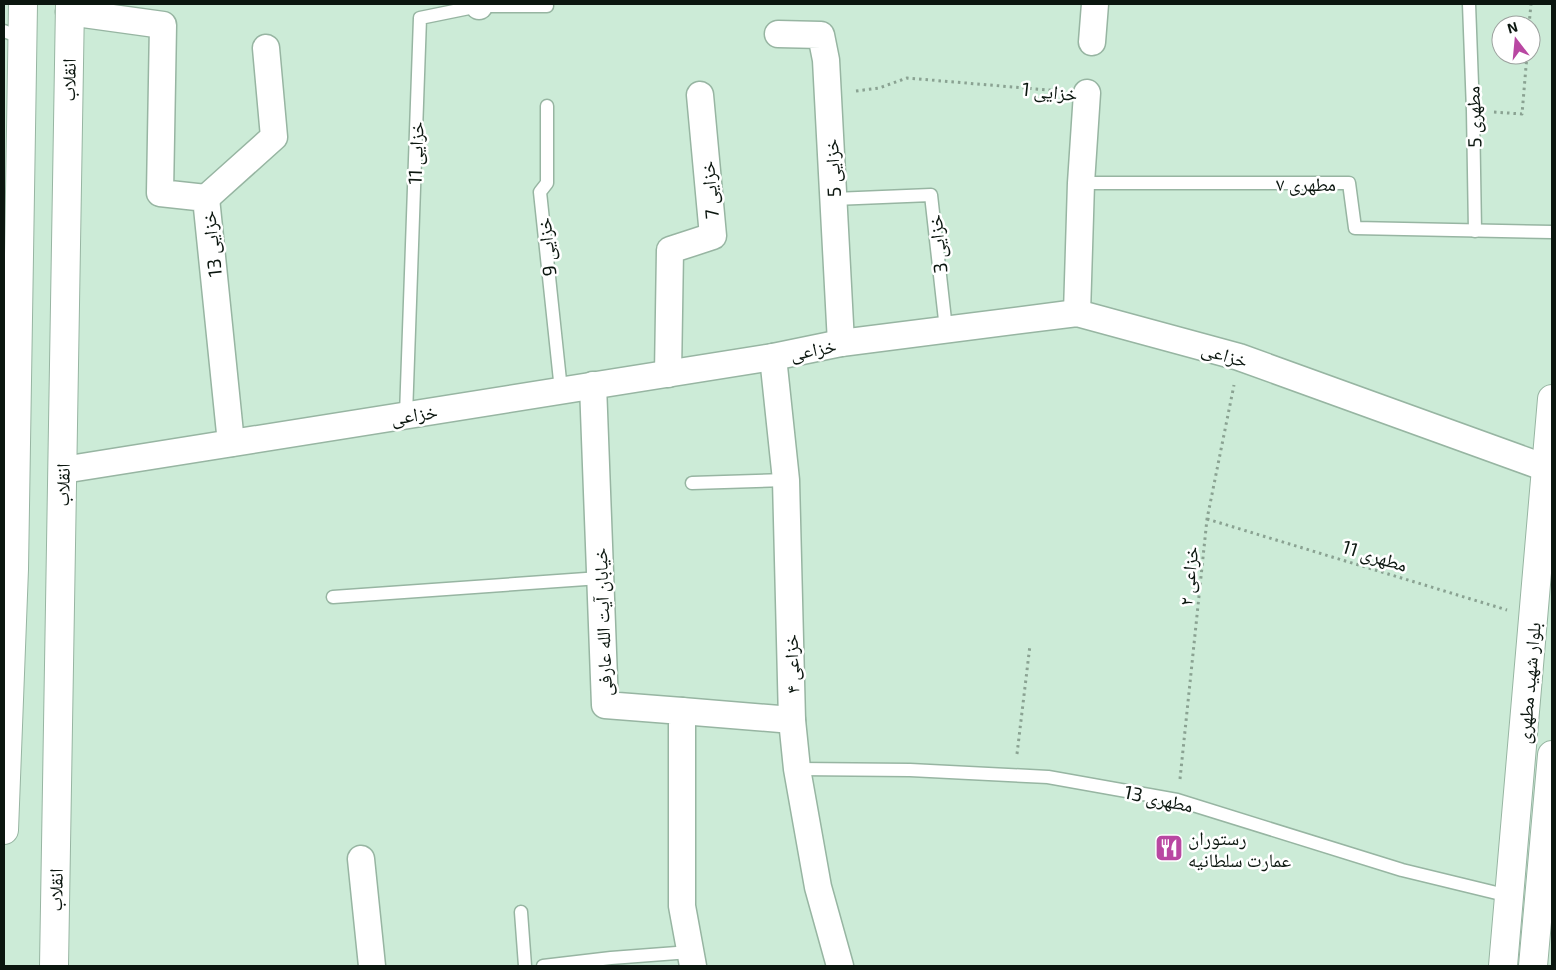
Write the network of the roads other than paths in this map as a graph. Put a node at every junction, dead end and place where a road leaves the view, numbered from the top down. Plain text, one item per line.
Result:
1 (23, 4) edge
2 (1095, 4) edge
3 (1469, 4) edge
4 (479, 5) edge
5 (547, 6) dead end
6 (69, 8) edge
7 (13, 34) edge
8 (778, 34) dead end
9 (1092, 42) dead end
10 (266, 48) dead end
11 (1087, 93) road end
12 (700, 95) dead end
13 (547, 106) dead end
14 (1081, 183) junction
15 (206, 198) junction
16 (834, 200) junction
17 (1475, 231) junction
18 (1552, 232) edge
19 (1077, 313) junction
20 (946, 329) junction
21 (841, 343) junction
22 (773, 357) junction
23 (668, 374) junction
24 (593, 385) junction
25 (561, 390) junction
26 (1552, 399) edge
27 (406, 415) junction
28 (10, 431) edge
29 (231, 443) junction
30 (1546, 468) junction
31 (63, 470) junction
32 (786, 480) junction
33 (692, 483) dead end
34 (9, 566) edge
35 (600, 578) junction
36 (333, 597) dead end
37 (682, 711) junction
38 (792, 720) junction
39 (1552, 755) edge
40 (796, 768) junction
41 (4, 830) edge
42 (360, 859) dead end
43 (1510, 896) junction
44 (521, 912) dead end
45 (692, 959) edge
46 (54, 966) edge
47 (372, 966) edge
48 (525, 966) edge
49 (543, 966) edge
50 (840, 966) edge
51 (1503, 966) edge
52 (1533, 966) edge

1 - 7 main road
2 - 9 street
3 - 17 lane, مطهری 5
4 - 5 lane, خزایی 11
4 - 27 lane, خزایی 11
6 - 15 street, خزایی 13
6 - 31 main road, انقلاب
7 - 28 main road
8 - 16 street, خزایی 5
10 - 15 street
11 - 14 street, خزایی 1
12 - 23 street, خزایی 7
13 - 25 lane, خزایی 9
14 - 17 lane, مطهری ۷
14 - 19 street, خزایی 1
15 - 29 street, خزایی 13
16 - 20 lane, خزایی 3
16 - 21 street, خزایی 5
17 - 18 lane, مطهری ۷
19 - 20 street, خزاعی
19 - 30 street, خزاعی
20 - 21 street, خزاعی
21 - 22 street, خزاعی
22 - 23 street, خزاعی
22 - 32 street, خزاعی ۴
23 - 24 street, خزاعی
24 - 25 street, خزاعی
24 - 35 street, خیابان آیت الله عارفی
25 - 27 street, خزاعی
26 - 30 main road, بلوار شهید مطهری
27 - 29 street, خزاعی
28 - 34 main road
29 - 31 street, خزاعی
30 - 43 main road, بلوار شهید مطهری
31 - 46 main road, انقلاب
32 - 33 lane
32 - 38 street, خزاعی ۴
34 - 41 main road
35 - 36 lane
35 - 37 street, خیابان آیت الله عارفی
37 - 38 street
37 - 45 street
38 - 40 street, خزاعی ۴
39 - 52 main road, بلوار شهید مطهری
40 - 43 lane, مطهری 13
40 - 50 street, خزاعی ۴
42 - 47 street
43 - 51 main road, بلوار شهید مطهری
44 - 48 lane
45 - 49 lane

